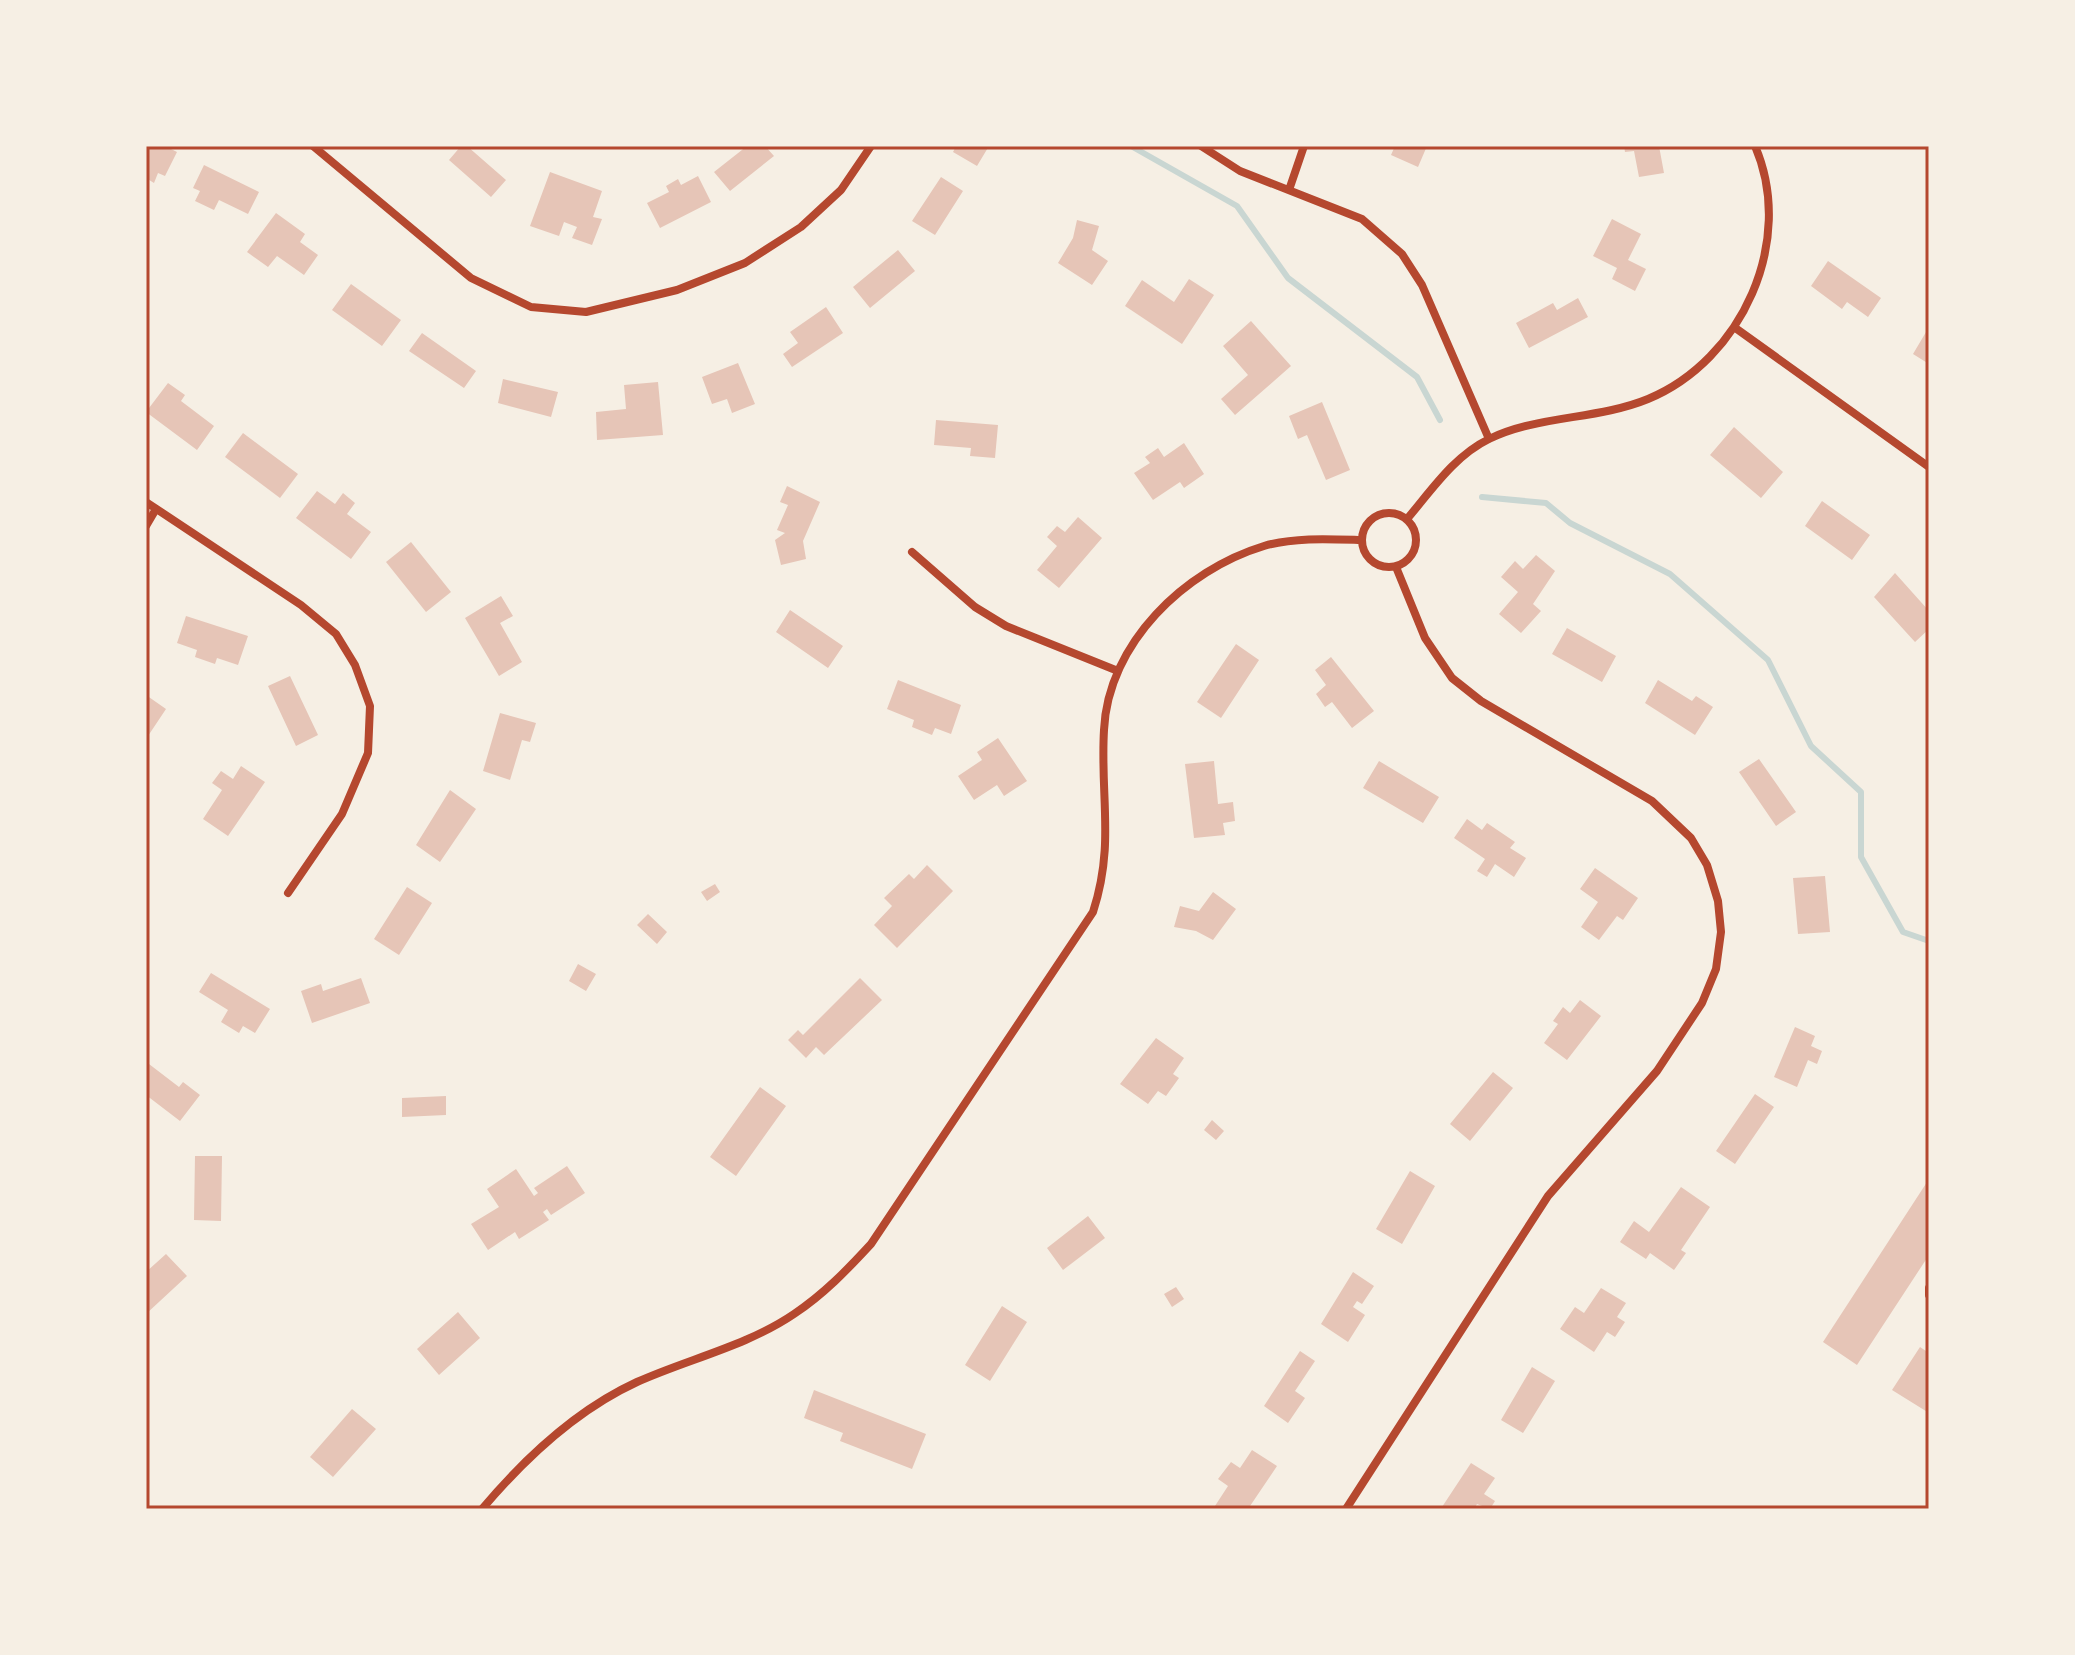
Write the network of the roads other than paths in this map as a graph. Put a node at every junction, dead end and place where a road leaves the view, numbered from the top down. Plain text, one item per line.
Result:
1 (313, 146) edge
2 (871, 146) edge
3 (1201, 146) edge
4 (1304, 146) edge
5 (1755, 146) edge
6 (1289, 190) junction
7 (1734, 327) junction
8 (1489, 439) junction
9 (1929, 467) edge
10 (146, 502) edge
11 (156, 509) junction
12 (1407, 519) junction
13 (146, 526) edge
14 (1361, 540) junction
15 (912, 552) dead end
16 (1396, 567) junction
17 (1118, 671) junction
18 (288, 893) dead end
19 (1929, 1288) edge
20 (1929, 1295) edge
21 (482, 1509) edge
22 (1346, 1509) edge

1 - 2 street
3 - 6 street
4 - 6 street
5 - 7 street
6 - 8 street
7 - 8 street
7 - 9 street
8 - 12 street
10 - 11 street
11 - 13 street
11 - 18 street
12 - 14 street
12 - 16 street
14 - 16 street
14 - 17 street
15 - 17 street
16 - 22 street
17 - 21 street
19 - 20 street

